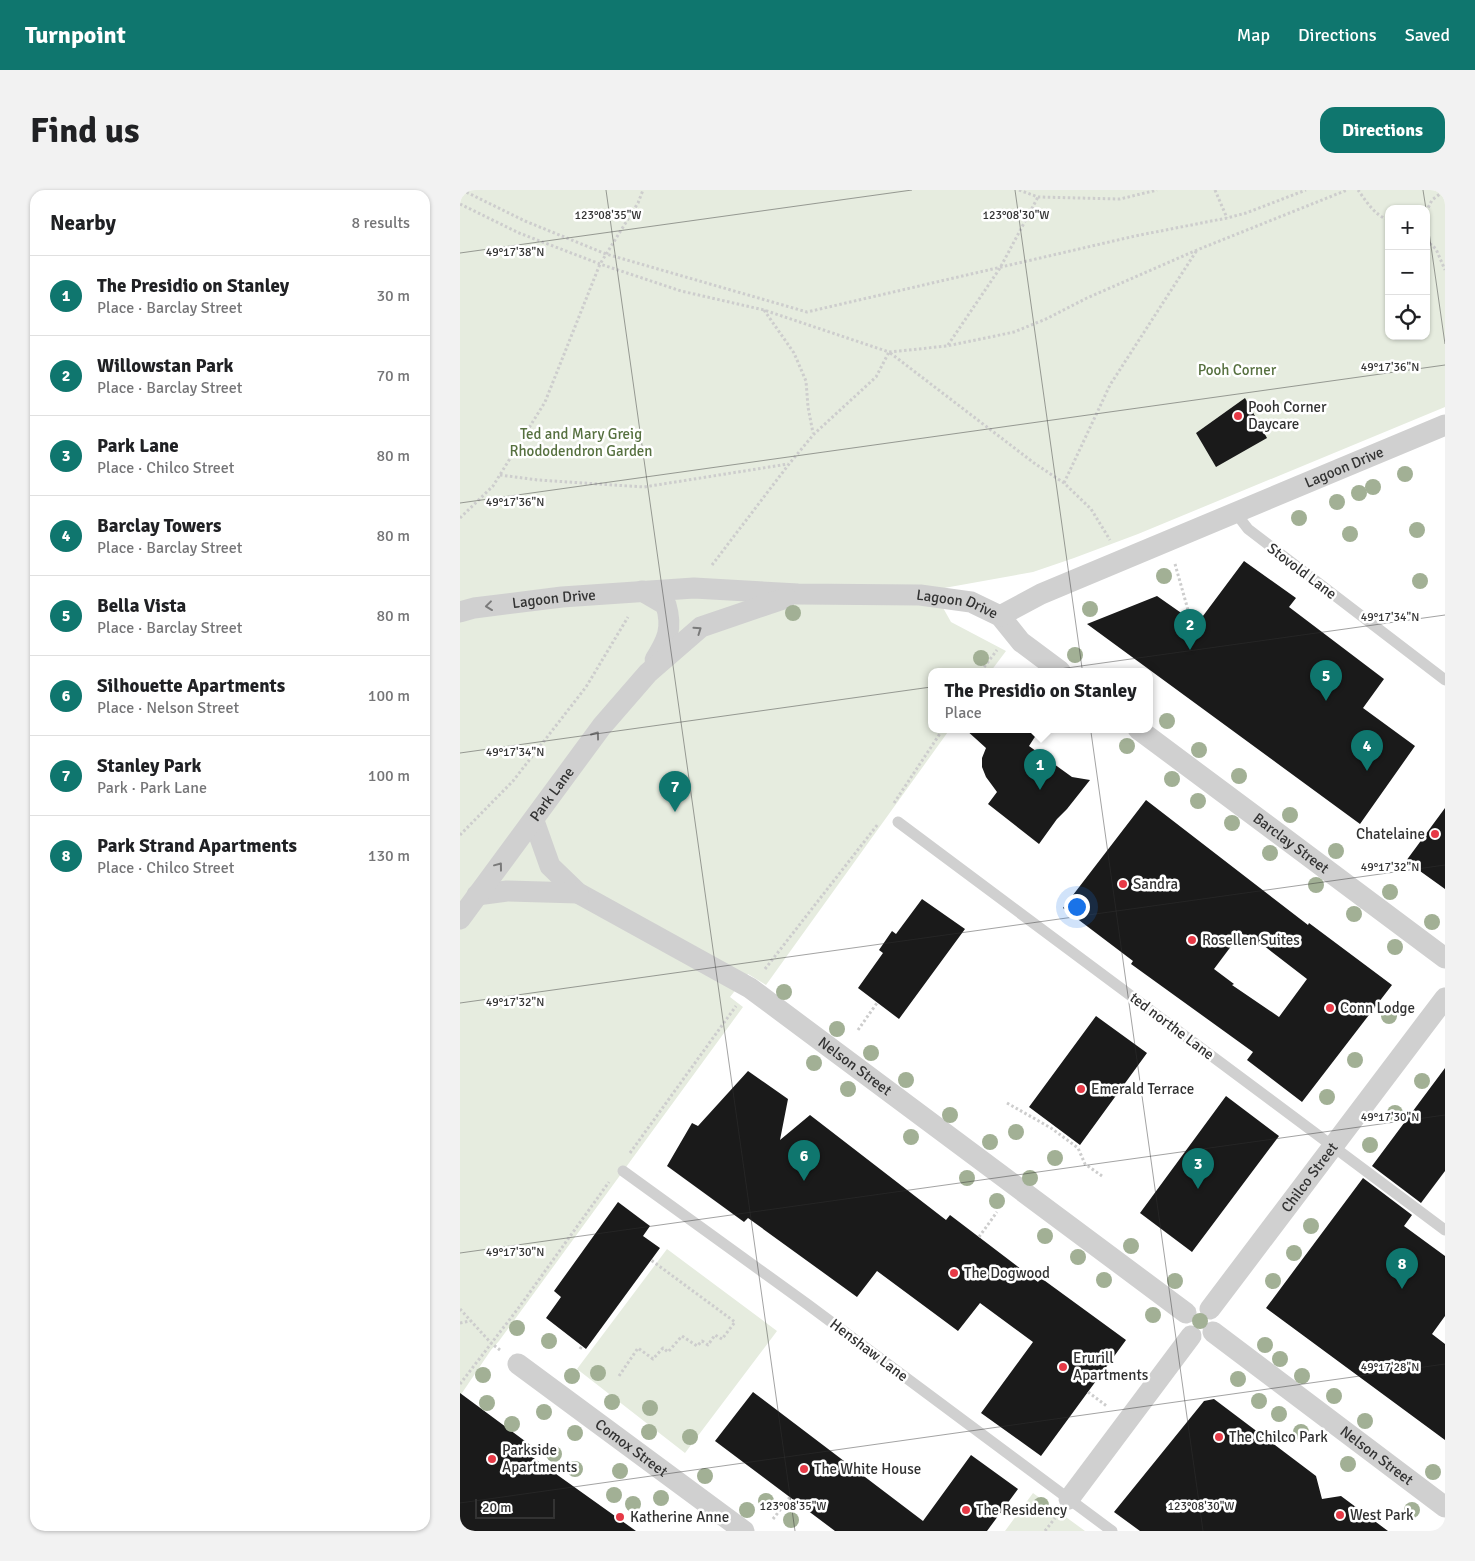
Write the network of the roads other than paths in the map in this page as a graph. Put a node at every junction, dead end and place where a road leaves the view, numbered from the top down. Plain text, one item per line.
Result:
1 (1445, 425) edge
2 (1235, 512) junction
3 (642, 591) junction
4 (798, 594) junction
5 (460, 612) edge
6 (1000, 616) junction
7 (1056, 668) edge
8 (648, 673) junction
9 (1445, 680) edge
10 (1143, 733) edge
11 (534, 821) junction
12 (898, 822) dead end
13 (578, 893) junction
14 (477, 895) junction
15 (460, 919) edge
16 (1445, 958) edge
17 (1445, 998) edge
18 (1332, 1146) junction
19 (623, 1172) dead end
20 (1445, 1230) edge
21 (1210, 1309) junction
22 (1186, 1313) junction
23 (1213, 1332) junction
24 (1191, 1336) junction
25 (518, 1364) road end
26 (1064, 1506) junction
27 (1445, 1507) edge
28 (744, 1531) edge
29 (1112, 1531) edge

1 - 2 street, Lagoon Drive
2 - 6 street, Lagoon Drive
2 - 9 lane, Stovold Lane
3 - 4 street, Lagoon Drive
3 -> 5 street, Lagoon Drive
3 - 8 street, Park Lane
4 - 6 street, Lagoon Drive
8 -> 4 street, Park Lane
6 - 7 street
11 -> 8 street, Park Lane
10 - 16 street, Barclay Street
11 - 13 street, Nelson Street
14 -> 11 street, Park Lane
12 - 18 lane, ted northe Lane
13 - 14 street
13 - 22 street, Nelson Street
14 - 15 street, Park Lane
17 - 18 street, Chilco Street
18 - 20 lane, ted northe Lane
18 - 21 street, Chilco Street
19 - 26 lane, Henshaw Lane
21 - 22 street
21 - 23 street
22 - 24 street
23 - 24 street
23 - 27 street, Nelson Street
24 - 26 street
25 - 28 street, Comox Street
26 - 29 lane, Henshaw Lane

